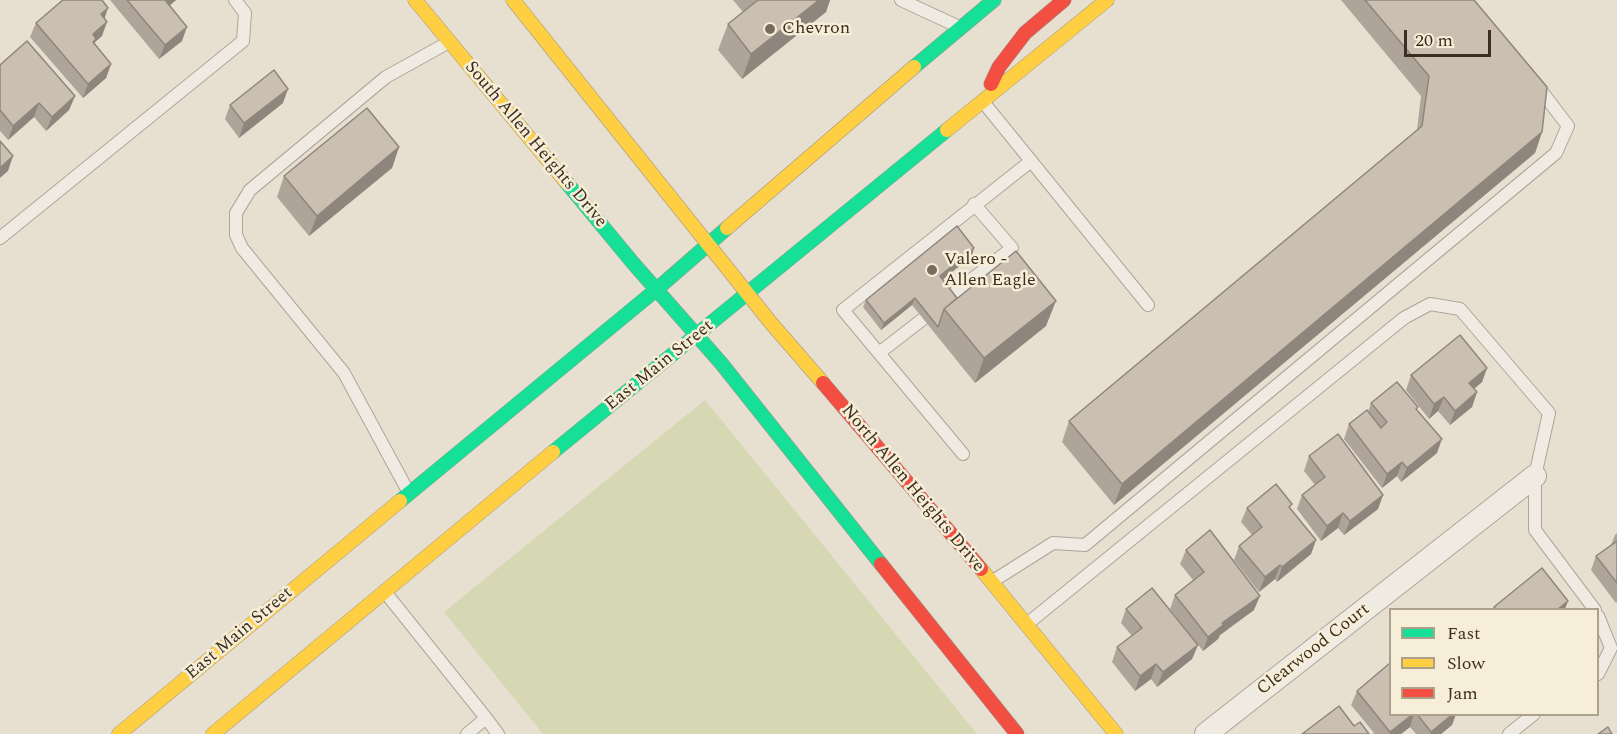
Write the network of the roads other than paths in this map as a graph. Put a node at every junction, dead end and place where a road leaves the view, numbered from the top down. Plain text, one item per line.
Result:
1 (235, 0) edge
2 (415, 0) edge
3 (901, 0) edge
4 (994, 0) edge
5 (1064, 0) edge
6 (1107, 0) edge
7 (515, 1) edge
8 (961, 28) junction
9 (450, 42) junction
10 (1527, 72) edge
11 (983, 102) junction
12 (1030, 161) junction
13 (974, 204) junction
14 (0, 238) edge
15 (707, 245) junction
16 (657, 289) junction
17 (746, 294) junction
18 (948, 298) edge
19 (1148, 304) dead end
20 (923, 319) edge
21 (699, 335) junction
22 (879, 353) junction
23 (963, 454) dead end
24 (1535, 476) junction
25 (409, 494) junction
26 (991, 582) junction
27 (385, 592) junction
28 (1594, 608) edge
29 (1599, 618) edge
30 (1026, 625) junction
31 (1599, 672) edge
32 (1532, 716) edge
33 (486, 718) junction
34 (119, 734) edge
35 (213, 734) edge
36 (467, 734) edge
37 (498, 734) edge
38 (1017, 734) edge
39 (1116, 734) edge
40 (1206, 734) edge
41 (1509, 734) edge

1 - 14 lane
2 - 9 main road, South Allen Heights Drive
3 - 8 lane
4 - 8 main road, East Main Street
5 - 11 main road
6 - 11 main road, East Main Street
7 - 15 main road
8 - 15 main road, East Main Street
9 - 16 main road, South Allen Heights Drive
9 - 25 lane
10 - 26 lane
11 - 12 lane
11 - 17 main road, East Main Street
12 - 13 lane
12 - 19 lane
13 - 18 lane
13 - 22 lane
15 - 16 main road, East Main Street
15 - 17 main road, North Allen Heights Drive
16 - 21 main road
16 - 25 main road, East Main Street
17 - 21 main road, East Main Street
17 - 26 main road, North Allen Heights Drive
20 - 22 lane
21 - 27 main road, East Main Street
21 - 38 main road
22 - 23 lane
24 - 28 lane
24 - 30 lane
24 - 40 street, Clearwood Court
25 - 34 main road, East Main Street
26 - 30 main road, North Allen Heights Drive
27 - 33 lane
27 - 35 main road, East Main Street
29 - 31 lane
30 - 39 main road, North Allen Heights Drive
32 - 41 lane
33 - 36 lane
33 - 37 lane

